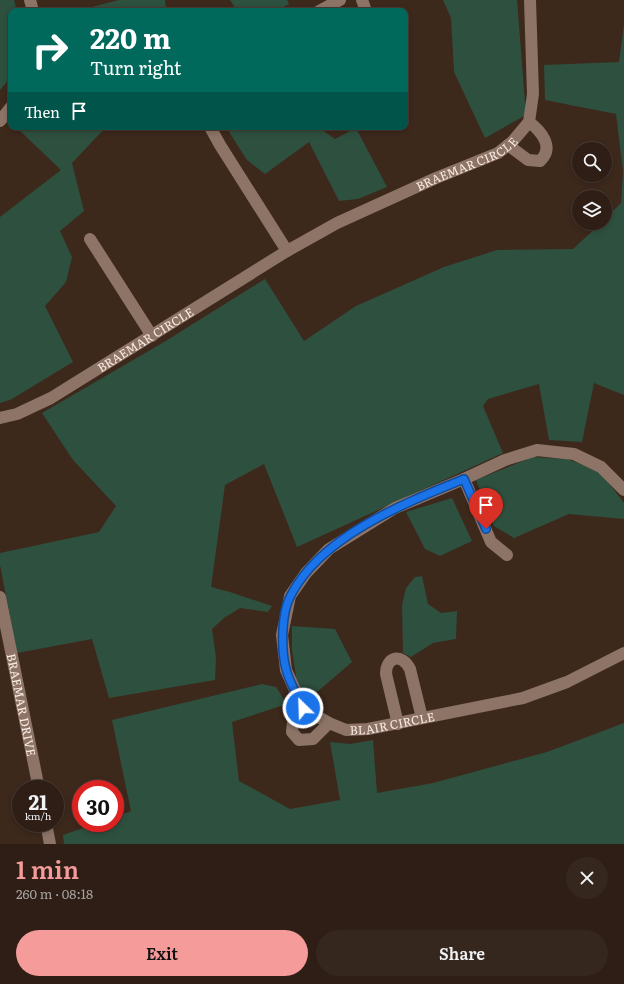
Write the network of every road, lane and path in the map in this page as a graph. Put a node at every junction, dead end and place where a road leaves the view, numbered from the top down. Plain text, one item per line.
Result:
1 (530, 0) edge
2 (8, 111) edge
3 (0, 121) edge
4 (529, 122) junction
5 (212, 130) edge
6 (508, 145) junction
7 (90, 239) dead end
8 (287, 251) junction
9 (152, 336) junction
10 (0, 418) edge
11 (464, 479) junction
12 (624, 490) edge
13 (507, 555) dead end
14 (0, 597) edge
15 (624, 653) edge
16 (303, 708) junction
17 (422, 718) junction
18 (329, 723) junction
19 (398, 724) junction
20 (37, 780) edge
21 (48, 832) edge
22 (50, 844) edge

1 - 4 street
2 - 3 street
4 - 6 street, BRAEMAR CIRCLE
4 - 6 street
5 - 8 street
6 - 8 street, BRAEMAR CIRCLE
7 - 9 street
8 - 9 street, BRAEMAR CIRCLE
9 - 10 street, BRAEMAR CIRCLE
11 - 12 street
11 - 13 street
11 - 16 street
14 - 20 street, BRAEMAR DRIVE
15 - 17 street, BLAIR CIRCLE
16 - 18 street, BLAIR CIRCLE
16 - 18 street
17 - 19 street, BLAIR CIRCLE
17 - 19 street
18 - 19 street, BLAIR CIRCLE
21 - 22 street

